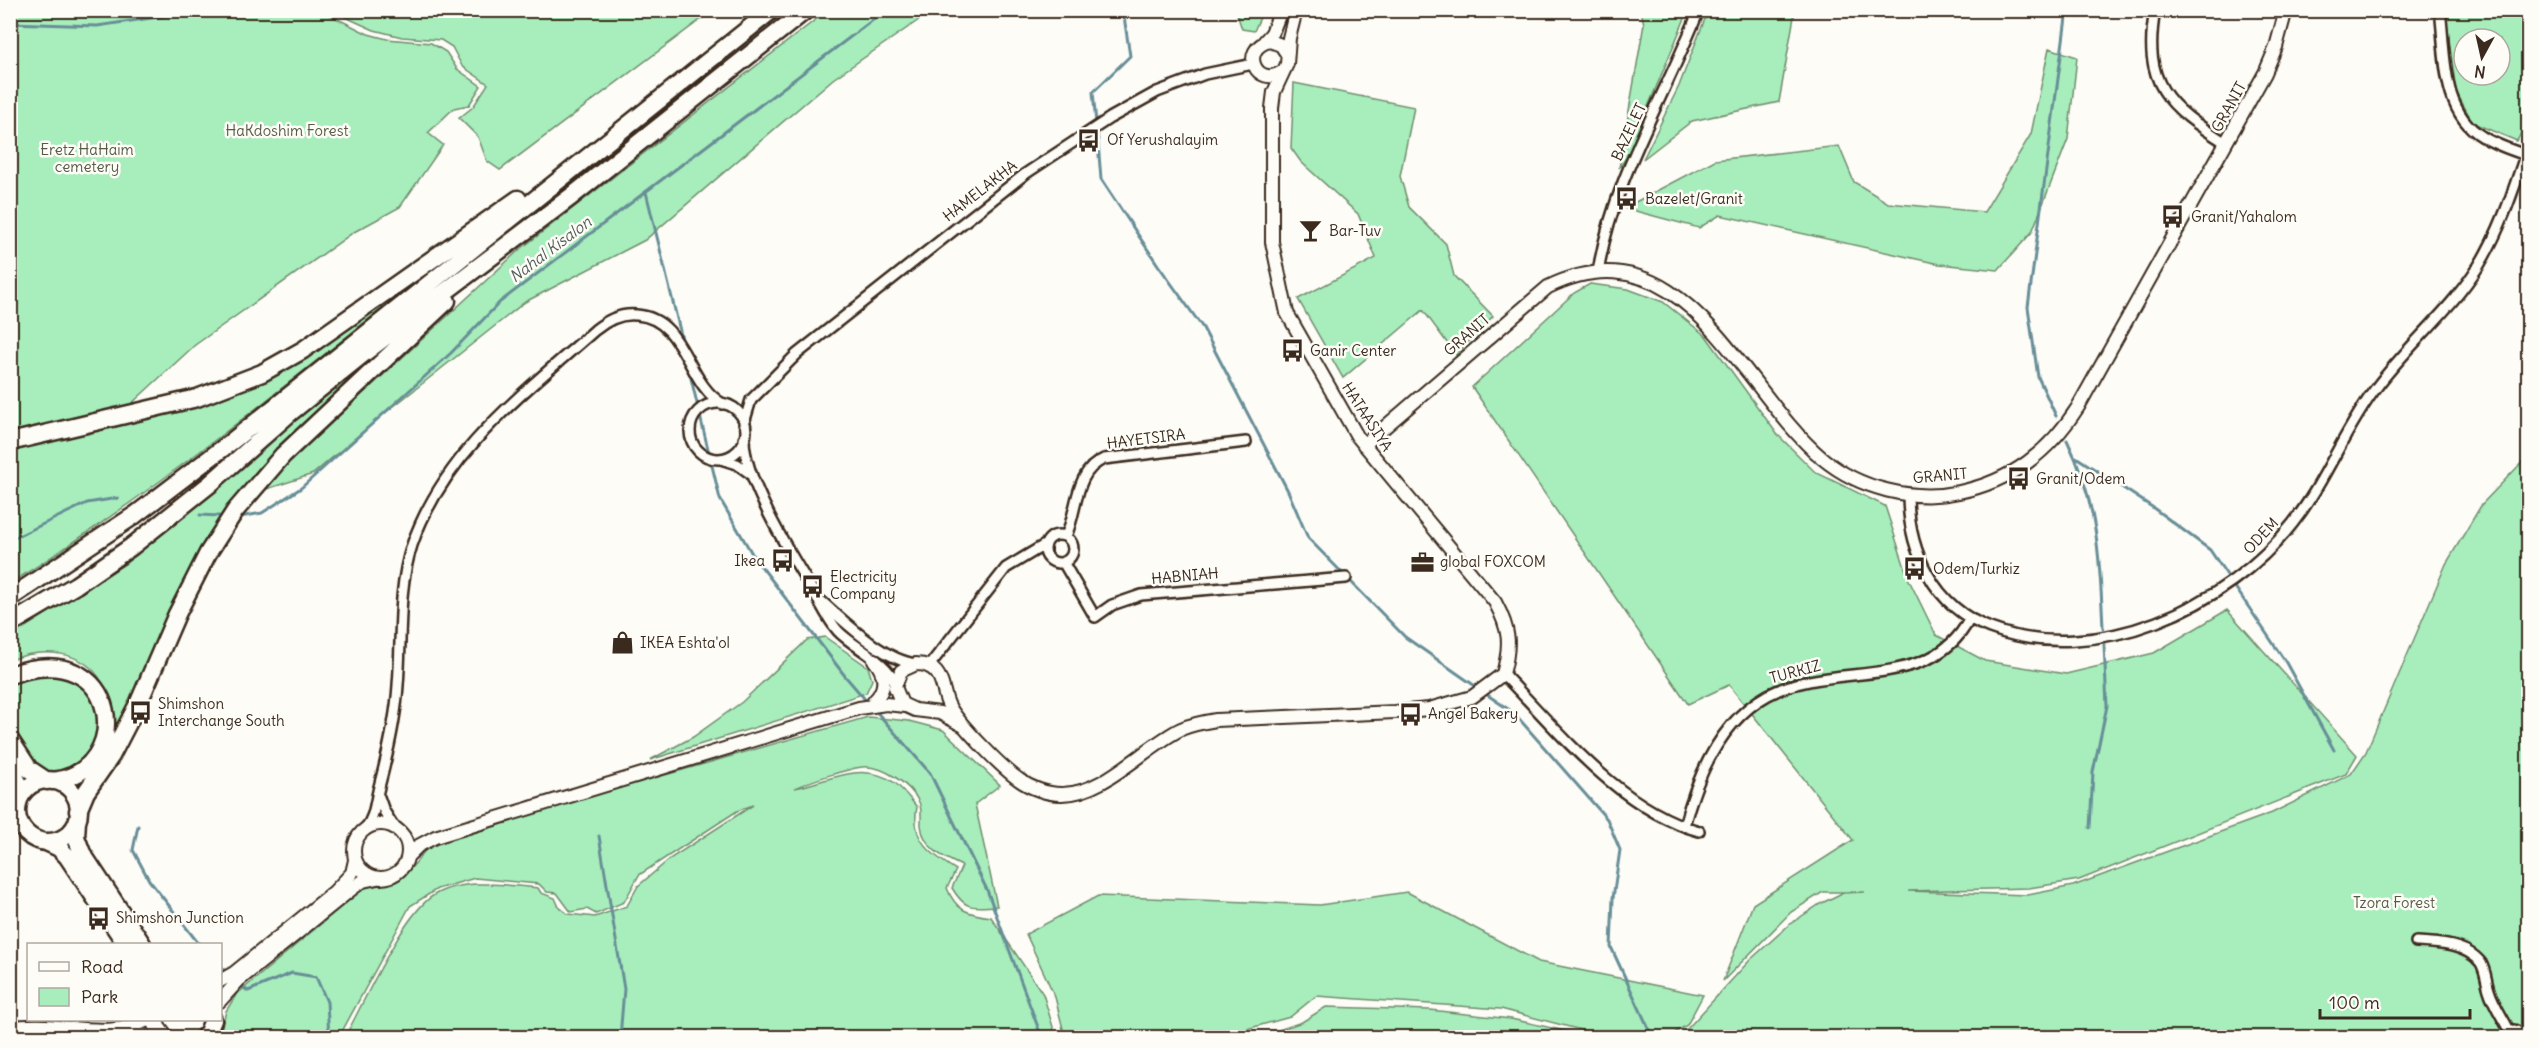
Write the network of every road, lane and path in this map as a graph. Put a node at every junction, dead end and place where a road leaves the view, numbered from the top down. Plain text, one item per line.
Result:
1 (772, 10) edge
2 (806, 10) edge
3 (1281, 10) edge
4 (1296, 10) edge
5 (1699, 10) edge
6 (2155, 10) edge
7 (2286, 10) edge
8 (2440, 10) edge
9 (1264, 42) junction
10 (1287, 54) junction
11 (1257, 69) junction
12 (1282, 72) junction
13 (650, 108) junction
14 (1272, 108) junction
15 (2226, 143) junction
16 (2527, 151) edge
17 (513, 240) junction
18 (1598, 272) junction
19 (699, 379) junction
20 (756, 394) junction
21 (725, 405) junction
22 (695, 415) junction
23 (744, 423) junction
24 (744, 439) junction
25 (10, 442) edge
26 (1246, 442) dead end
27 (1364, 445) junction
28 (718, 459) junction
29 (753, 478) junction
30 (1908, 494) junction
31 (1066, 536) junction
32 (1046, 544) junction
33 (1063, 562) junction
34 (1346, 578) dead end
35 (816, 596) junction
36 (10, 598) edge
37 (1970, 618) junction
38 (10, 624) edge
39 (874, 660) junction
40 (915, 664) junction
41 (929, 666) junction
42 (1503, 674) junction
43 (10, 675) edge
44 (895, 683) junction
45 (942, 687) junction
46 (874, 701) junction
47 (904, 706) junction
48 (859, 708) junction
49 (922, 710) junction
50 (962, 725) junction
51 (10, 740) edge
52 (10, 766) edge
53 (49, 781) junction
54 (378, 791) junction
55 (19, 800) junction
56 (78, 816) junction
57 (1684, 826) junction
58 (365, 829) junction
59 (397, 829) junction
60 (1699, 831) dead end
61 (435, 837) junction
62 (46, 842) junction
63 (408, 856) junction
64 (355, 860) junction
65 (377, 878) junction
66 (2416, 942) dead end
67 (125, 943) edge
68 (141, 943) edge
69 (230, 980) edge
70 (222, 997) edge
71 (145, 1021) edge
72 (154, 1021) edge
73 (10, 1028) edge
74 (110, 1030) junction
75 (2507, 1035) edge
76 (159, 1038) edge
77 (165, 1038) edge
78 (2525, 1038) edge

1 - 13 highway
2 - 17 highway
3 - 9 street
4 - 10 street
5 - 18 street, BAZELET
6 - 15 street
7 - 15 street, GRANIT
8 - 16 street
9 - 10 street
9 - 11 street
10 - 12 street
11 - 12 street
11 - 14 street, HATAASIYA
11 - 20 street, HAMELAKHA
12 - 14 street, HATAASIYA
13 - 25 highway
13 - 36 highway
14 - 27 street, HATAASIYA
15 - 30 street, GRANIT
16 - 37 street, ODEM
17 - 38 highway
17 - 56 highway
18 - 27 street, GRANIT
18 - 30 street, GRANIT
19 - 21 street
19 - 22 street
19 - 54 street
20 - 21 street, HAMELAKHA
20 - 23 street, HAMELAKHA
21 - 22 street
21 - 23 street
22 - 28 street
23 - 24 street
24 - 28 street
24 - 29 street
26 - 31 street, HAYETSIRA
27 - 42 street, HATAASIYA
28 - 29 street
29 - 35 street
30 - 37 street, ODEM
31 - 32 street
31 - 33 street
32 - 33 street
32 - 41 street
33 - 34 street, HABNIAH
35 - 39 street
35 - 40 street
37 - 57 street, TURKIZ
39 - 44 street
39 - 46 street
40 - 41 street
40 - 44 street
41 - 45 street
42 - 50 street
42 - 57 street
43 - 53 highway
44 - 46 street
44 - 47 street
45 - 49 street
45 - 50 street
46 - 48 street
47 - 48 street
47 - 49 street
48 - 61 street
49 - 50 street
51 - 53 highway
52 - 55 highway
53 - 55 highway
53 - 56 highway
54 - 58 street
54 - 59 street
55 - 62 highway
56 - 62 highway
56 - 68 highway
57 - 60 street
58 - 59 street
58 - 64 street
59 - 61 street
59 - 63 street
61 - 63 street
62 - 67 highway
63 - 65 street
64 - 65 street
64 - 69 street
65 - 69 street
66 - 75 street
69 - 70 street
71 - 74 street
72 - 77 highway
73 - 74 street
74 - 76 street
75 - 78 street

